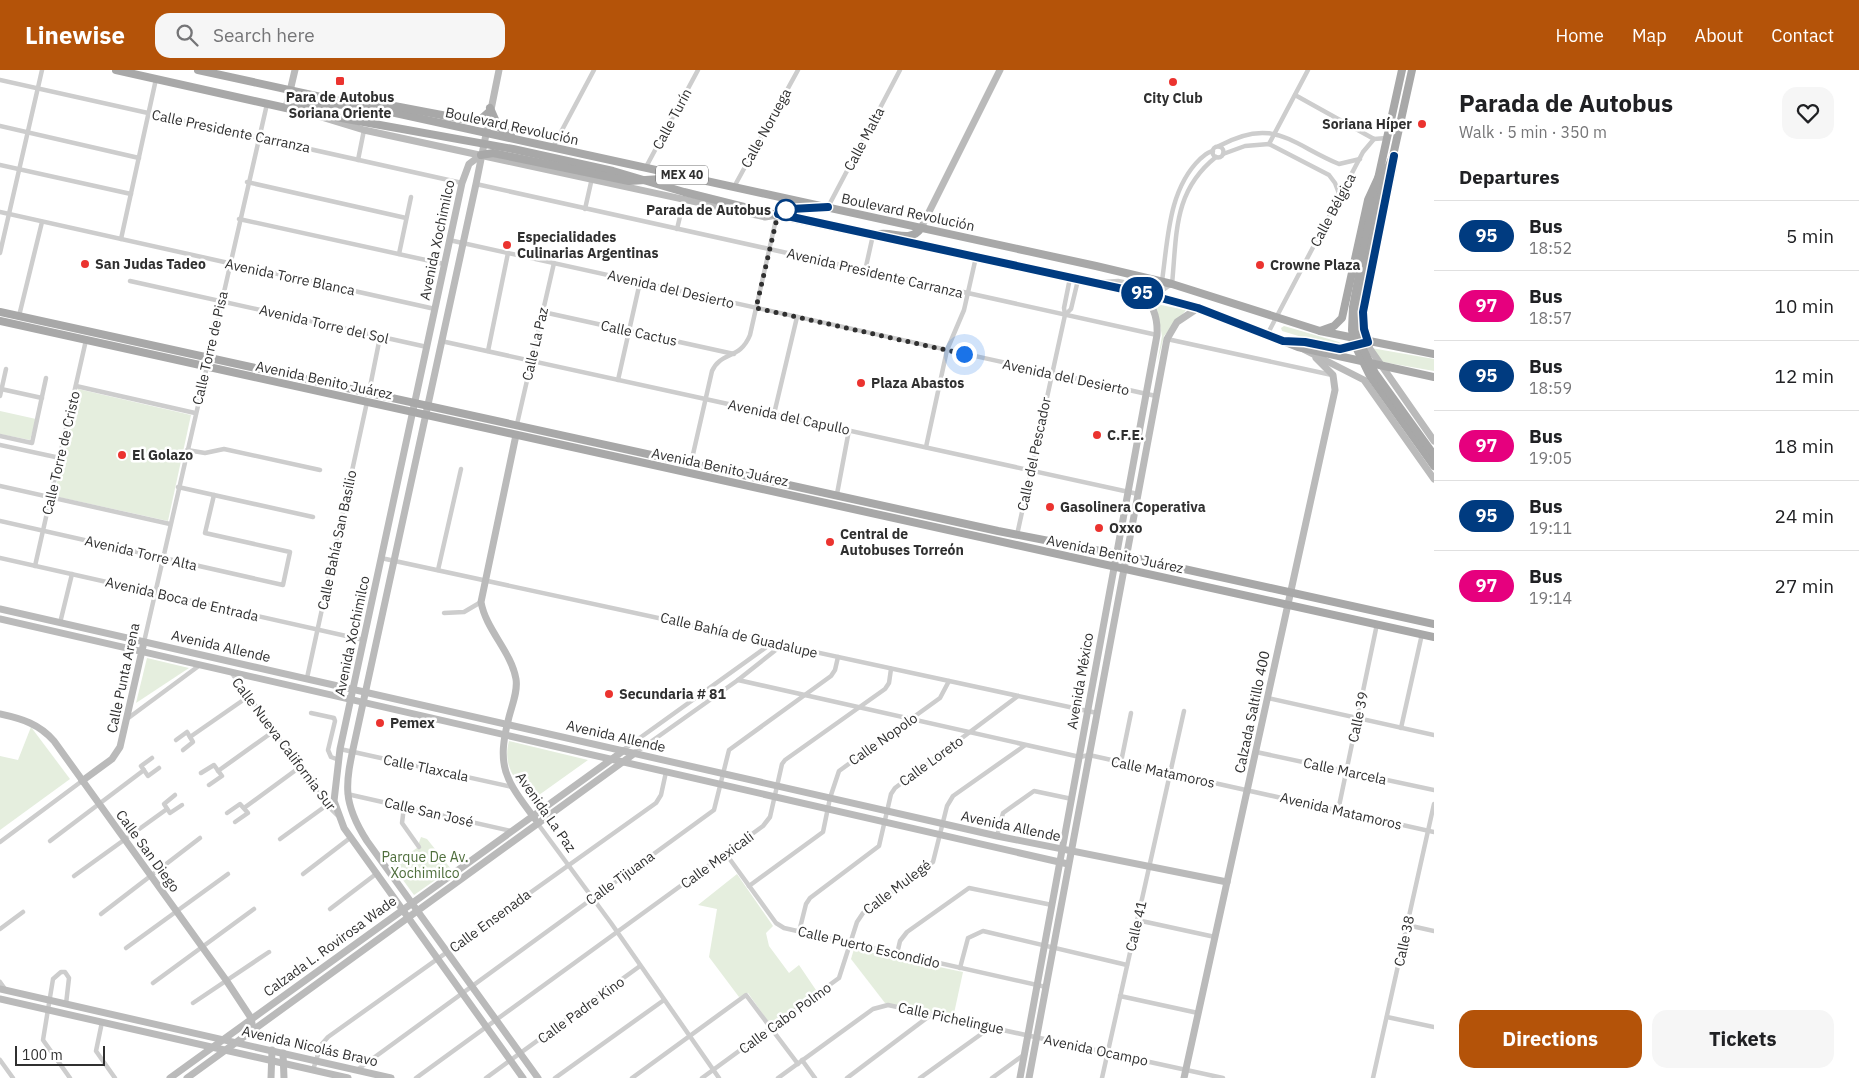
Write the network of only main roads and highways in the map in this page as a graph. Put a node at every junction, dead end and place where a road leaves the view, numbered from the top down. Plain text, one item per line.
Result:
1 (116, 70) edge
2 (198, 70) edge
3 (1402, 70) edge
4 (1412, 70) edge
5 (358, 104) junction
6 (286, 108) junction
7 (515, 138) junction
8 (481, 155) road end
9 (1379, 176) junction
10 (698, 179) junction
11 (648, 181) junction
12 (1376, 206) junction
13 (828, 207) junction
14 (778, 214) junction
15 (921, 228) junction
16 (873, 235) junction
17 (1347, 293) junction
18 (1365, 298) road end
19 (1344, 306) junction
20 (0, 312) edge
21 (1363, 312) road end
22 (0, 320) edge
23 (1320, 331) junction
24 (86, 340) junction
25 (1283, 341) junction
26 (135, 342) junction
27 (1368, 342) junction
28 (1434, 354) edge
29 (1434, 377) edge
30 (634, 450) junction
31 (1434, 456) edge
32 (632, 460) junction
33 (1434, 466) edge
34 (785, 494) junction
35 (837, 494) junction
36 (840, 506) junction
37 (998, 531) junction
38 (981, 538) junction
39 (1434, 624) edge
40 (1434, 637) edge

1 - 6 main road, MEX 40
2 - 5 main road, Boulevard Revolución / MEX 40
3 - 9 main road
4 - 12 main road
5 - 6 main road
5 - 7 main road, Boulevard Revolución / MEX 40
5 - 7 main road
6 - 11 main road, MEX 40
7 - 10 main road, Boulevard Revolución / MEX 40
8 - 11 main road
9 - 12 main road
9 - 17 main road
10 - 11 main road
10 - 13 main road, Boulevard Revolución / MEX 40
11 - 14 main road, MEX 40
12 - 31 main road, bridge
12 - 33 main road, bridge
13 - 14 main road
13 - 15 main road, Boulevard Revolución / MEX 40
14 - 16 main road, MEX 40
15 - 16 main road
15 - 23 main road, Boulevard Revolución / MEX 40
16 - 25 main road, MEX 40
17 - 18 main road
17 - 19 main road
19 - 21 main road
19 - 23 main road
20 - 26 main road, Avenida Benito Juárez
22 - 24 main road, Avenida Benito Juárez
23 - 27 main road, Boulevard Revolución / MEX 40
24 - 26 main road
24 - 32 main road, Avenida Benito Juárez
25 - 27 main road
25 - 29 main road, MEX 40
26 - 30 main road, Avenida Benito Juárez
27 - 28 main road, Boulevard Revolución / MEX 40
30 - 32 main road
30 - 35 main road, Avenida Benito Juárez
32 - 34 main road, Avenida Benito Juárez
34 - 35 main road
34 - 36 main road, Avenida Benito Juárez
35 - 36 main road
35 - 37 main road, Avenida Benito Juárez
36 - 38 main road, Avenida Benito Juárez
37 - 38 main road
37 - 39 main road, Avenida Benito Juárez
38 - 40 main road, Avenida Benito Juárez

